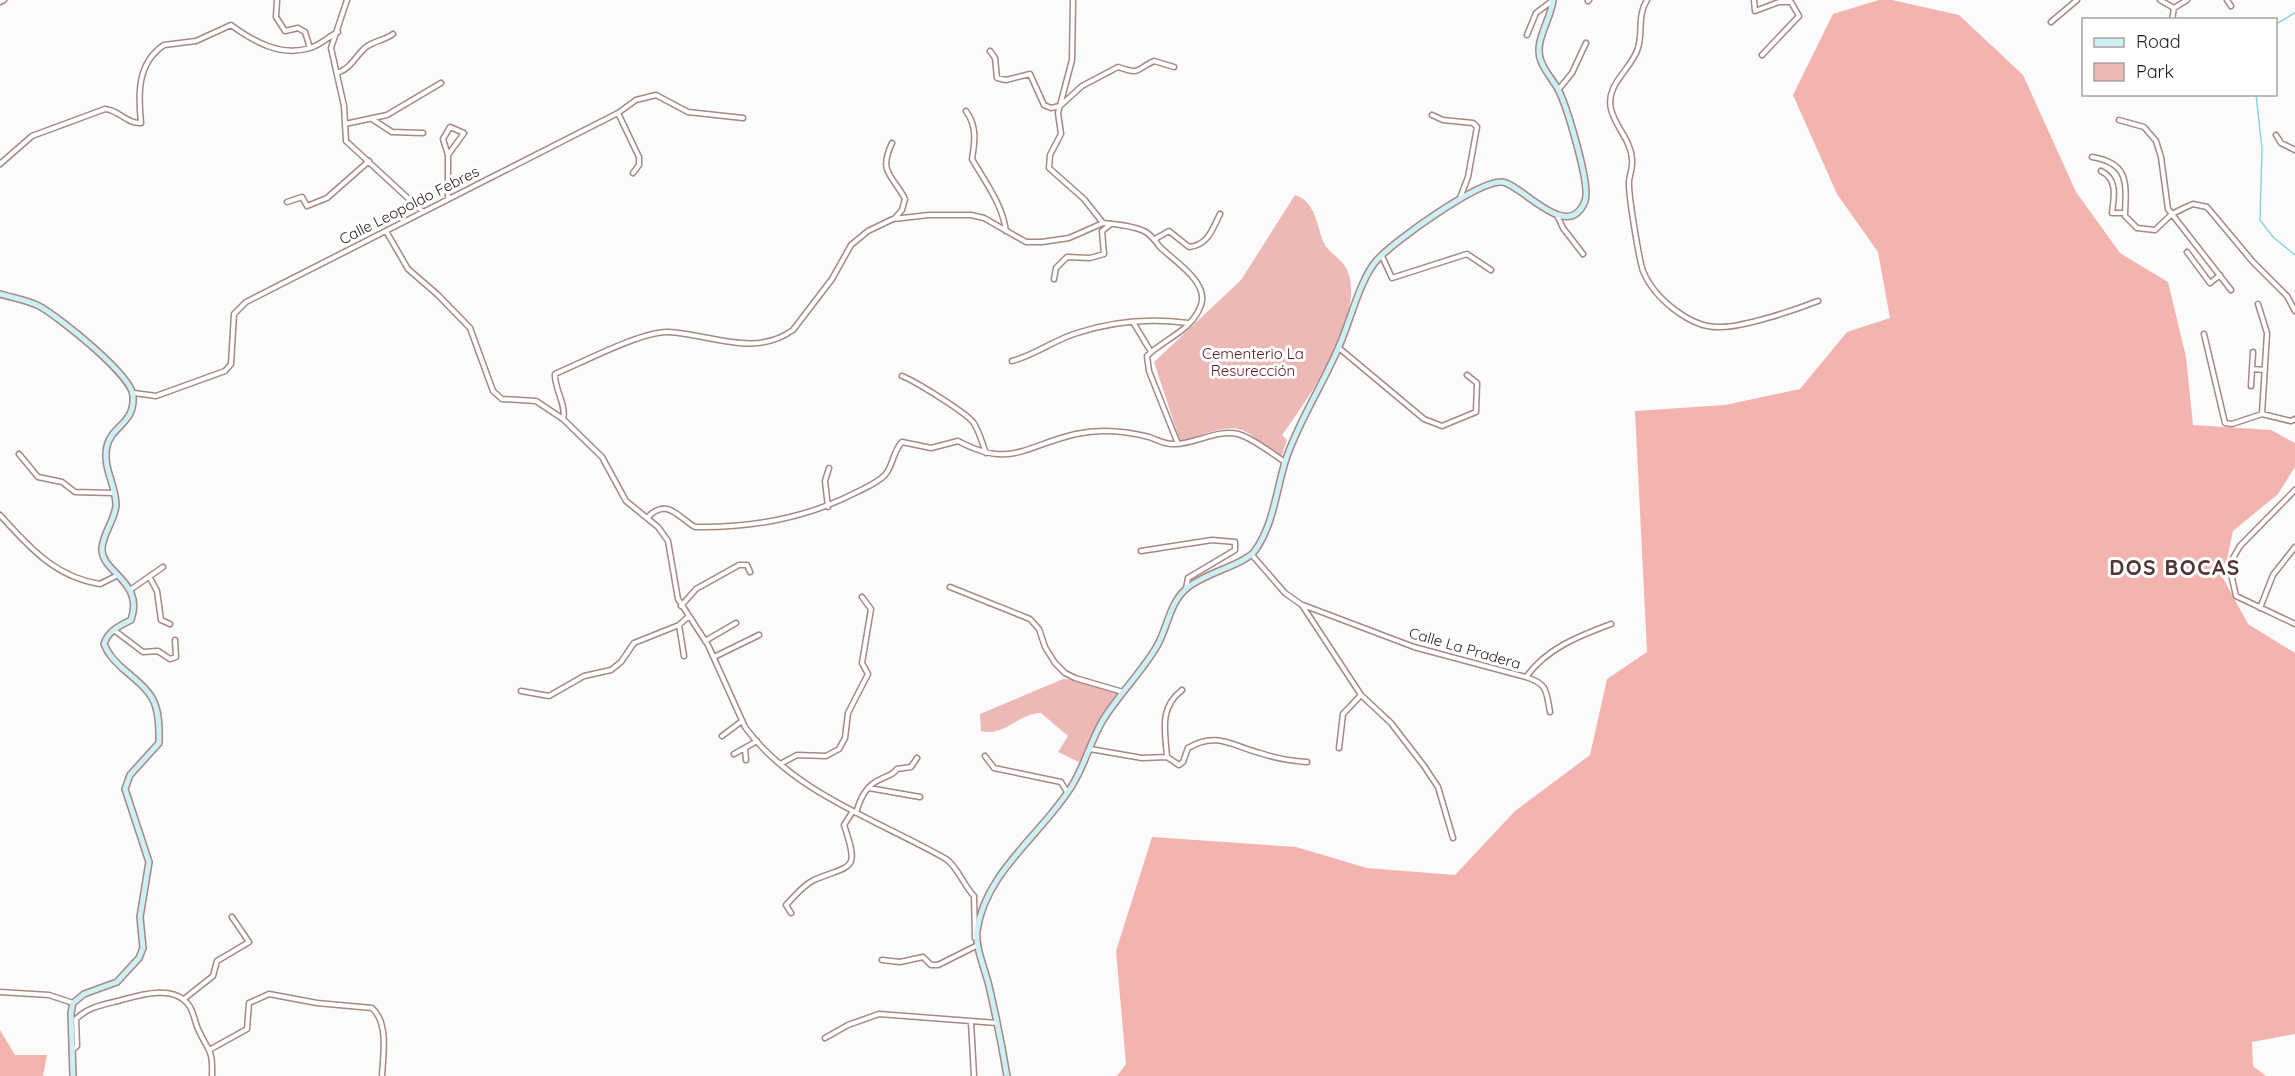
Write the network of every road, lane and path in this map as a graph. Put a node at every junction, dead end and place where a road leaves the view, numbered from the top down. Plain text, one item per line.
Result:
1 (277, 0) edge
2 (347, 0) edge
3 (1073, 0) edge
4 (1553, 0) edge
5 (1647, 0) edge
6 (1754, 0) edge
7 (2077, 0) edge
8 (2160, 0) edge
9 (2187, 0) edge
10 (2227, 0) edge
11 (2230, 6) dead end
12 (2174, 8) junction
13 (2172, 18) edge
14 (2050, 22) dead end
15 (338, 32) junction
16 (393, 34) dead end
17 (1527, 35) dead end
18 (1586, 43) dead end
19 (310, 48) junction
20 (990, 51) dead end
21 (1762, 55) dead end
22 (1174, 67) dead end
23 (337, 72) junction
24 (441, 82) dead end
25 (1558, 90) junction
26 (1060, 106) junction
27 (966, 111) dead end
28 (618, 113) junction
29 (1431, 115) dead end
30 (371, 118) junction
31 (743, 118) dead end
32 (2119, 120) dead end
33 (345, 123) junction
34 (423, 133) dead end
35 (2276, 135) dead end
36 (892, 143) dead end
37 (2295, 150) edge
38 (448, 155) junction
39 (2092, 157) dead end
40 (369, 161) junction
41 (0, 164) edge
42 (2101, 171) dead end
43 (633, 173) dead end
44 (448, 198) junction
45 (1459, 199) junction
46 (287, 202) dead end
47 (423, 212) junction
48 (2125, 213) junction
49 (1220, 214) dead end
50 (2172, 214) junction
51 (1557, 215) junction
52 (894, 219) junction
53 (1103, 223) junction
54 (1112, 224) junction
55 (386, 231) junction
56 (1006, 232) junction
57 (1155, 239) junction
58 (2187, 252) dead end
59 (1583, 254) dead end
60 (1382, 255) junction
61 (1491, 270) dead end
62 (2220, 275) junction
63 (1054, 279) dead end
64 (2231, 290) dead end
65 (0, 294) edge
66 (1818, 302) dead end
67 (2258, 304) dead end
68 (2295, 311) edge
69 (1134, 322) junction
70 (1189, 323) junction
71 (2204, 334) dead end
72 (1339, 348) junction
73 (1150, 352) junction
74 (2253, 352) dead end
75 (1012, 361) dead end
76 (2252, 369) junction
77 (2265, 370) junction
78 (1467, 375) dead end
79 (902, 376) dead end
80 (2251, 386) dead end
81 (134, 393) junction
82 (2262, 414) junction
83 (562, 418) junction
84 (2295, 419) edge
85 (1178, 444) junction
86 (986, 453) junction
87 (19, 454) dead end
88 (1285, 462) junction
89 (829, 468) dead end
90 (2295, 490) edge
91 (113, 493) junction
92 (828, 507) junction
93 (0, 515) edge
94 (648, 517) junction
95 (2295, 547) edge
96 (1141, 551) dead end
97 (1252, 555) junction
98 (163, 567) dead end
99 (750, 572) dead end
100 (118, 575) junction
101 (150, 578) junction
102 (950, 587) dead end
103 (1186, 589) junction
104 (130, 590) junction
105 (862, 597) dead end
106 (1302, 605) junction
107 (681, 607) junction
108 (2260, 608) junction
109 (688, 617) junction
110 (736, 623) dead end
111 (170, 624) dead end
112 (1611, 624) dead end
113 (2295, 624) edge
114 (679, 625) junction
115 (114, 629) junction
116 (759, 635) dead end
117 (175, 640) dead end
118 (705, 641) junction
119 (684, 656) dead end
120 (714, 657) junction
121 (1526, 677) junction
122 (1182, 690) dead end
123 (521, 691) dead end
124 (1123, 692) junction
125 (1361, 695) junction
126 (1550, 712) dead end
127 (742, 721) junction
128 (722, 736) dead end
129 (757, 741) junction
130 (745, 748) junction
131 (1339, 748) dead end
132 (1090, 749) junction
133 (734, 754) dead end
134 (985, 756) dead end
135 (1167, 757) junction
136 (917, 758) dead end
137 (747, 760) dead end
138 (1307, 762) dead end
139 (782, 763) junction
140 (870, 788) junction
141 (1067, 792) junction
142 (920, 797) dead end
143 (855, 812) junction
144 (1453, 838) dead end
145 (791, 913) dead end
146 (231, 917) dead end
147 (976, 939) junction
148 (882, 960) dead end
149 (0, 992) edge
150 (184, 999) junction
151 (73, 1003) junction
152 (971, 1022) junction
153 (998, 1023) junction
154 (825, 1038) dead end
155 (211, 1049) junction
156 (72, 1050) junction
157 (73, 1076) edge
158 (212, 1076) edge
159 (382, 1076) edge
160 (974, 1076) edge
161 (1007, 1076) edge

1 - 19 street
2 - 15 street
3 - 26 street
4 - 17 street
4 - 25 street
5 - 66 street
6 - 21 street
7 - 14 street
8 - 12 street
9 - 12 street
10 - 11 street
12 - 13 street
15 - 19 street
15 - 23 street
16 - 23 street
18 - 25 street
19 - 41 street
20 - 26 street
22 - 26 street
23 - 33 street
24 - 30 street
25 - 51 street
26 - 53 street
27 - 56 street
28 - 31 street, Calle Leopoldo Febres
28 - 43 street
28 - 44 street, Calle Leopoldo Febres
29 - 45 street
30 - 33 street
30 - 34 street
32 - 50 street
33 - 40 street
35 - 37 street
36 - 52 street
38 - 38 street
38 - 44 street
39 - 48 street
40 - 46 street
40 - 47 street
42 - 48 street
44 - 47 street, Calle Leopoldo Febres
45 - 51 street
45 - 60 street
47 - 55 street, Calle Leopoldo Febres
48 - 50 street
49 - 57 street
50 - 62 street
50 - 68 street
51 - 59 street
52 - 56 street
52 - 83 street
53 - 54 street
53 - 56 street
54 - 57 street
54 - 63 street
55 - 81 street, Calle Leopoldo Febres
55 - 83 street
57 - 70 street
58 - 62 street
60 - 61 street
60 - 72 street
62 - 64 street
65 - 81 street
67 - 77 street
69 - 70 street
69 - 73 street
69 - 75 street
70 - 73 street
71 - 82 street
72 - 78 street
72 - 88 street
73 - 85 street
74 - 76 street
76 - 77 street
76 - 80 street
77 - 82 street
79 - 86 street
81 - 91 street
82 - 84 street
83 - 94 street
85 - 86 street
85 - 88 street
86 - 92 street
87 - 91 street
88 - 97 street
89 - 92 street
90 - 108 street
91 - 100 street
92 - 94 street
93 - 100 street
94 - 107 street
95 - 108 street
96 - 103 street
97 - 103 street
97 - 106 street
98 - 101 street
99 - 107 street
100 - 104 street
101 - 104 street
101 - 111 street
102 - 124 street
103 - 124 street
104 - 115 street
105 - 139 street
106 - 121 street, Calle La Pradera
106 - 125 street
107 - 109 street
108 - 113 street
109 - 114 street
109 - 118 street
110 - 118 street
112 - 121 street, Calle La Pradera
114 - 119 street
114 - 123 street
115 - 117 street
115 - 151 street
116 - 120 street
118 - 120 street
120 - 127 street
121 - 126 street
122 - 135 street
124 - 132 street
125 - 131 street
125 - 144 street
127 - 128 street
127 - 129 street
129 - 130 street
129 - 139 street
130 - 133 street
130 - 137 street
132 - 135 street
132 - 141 street
134 - 141 street
135 - 138 street
136 - 140 street
139 - 143 street
140 - 142 street
140 - 143 street
141 - 147 street
143 - 145 street
143 - 147 street
146 - 150 street
147 - 148 street
147 - 153 street
149 - 151 street
150 - 155 street
150 - 156 street
151 - 156 street
152 - 153 street
152 - 154 street
152 - 160 street
153 - 161 street
155 - 158 street
155 - 159 street
156 - 157 street

